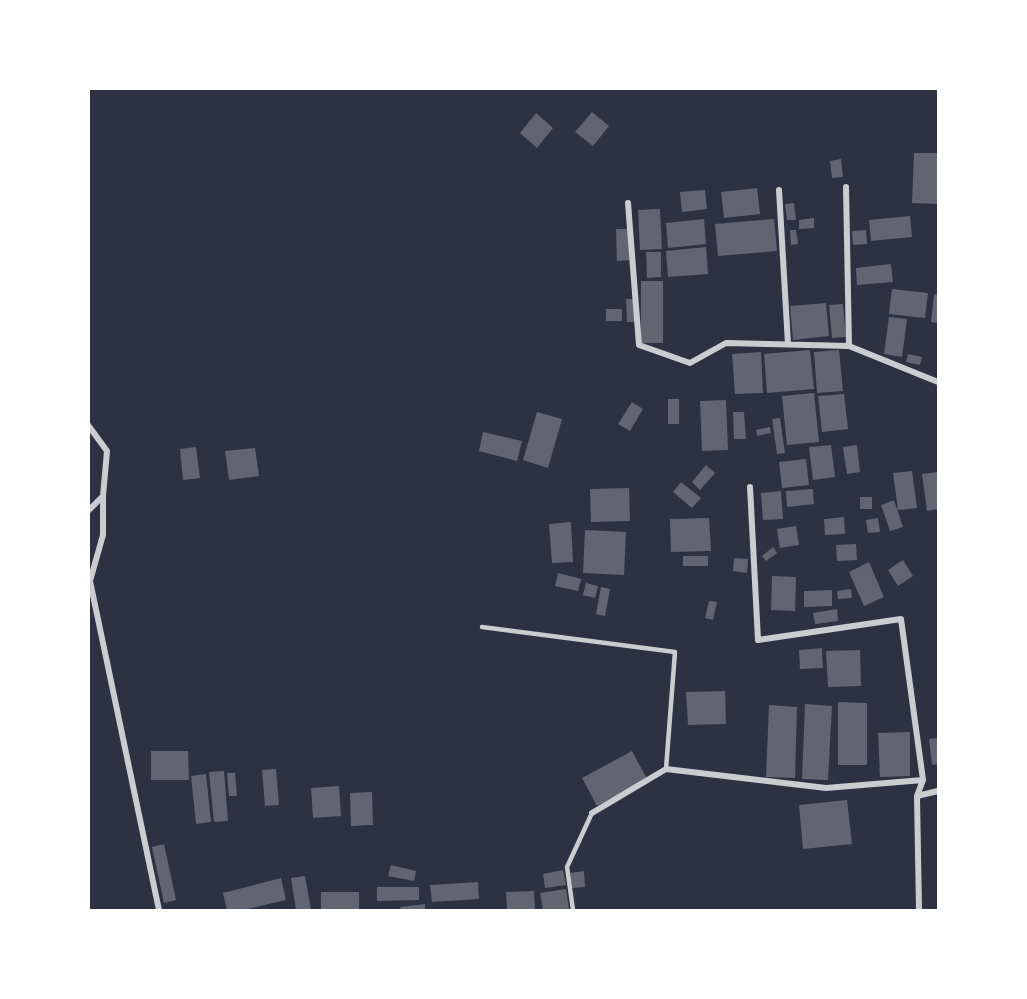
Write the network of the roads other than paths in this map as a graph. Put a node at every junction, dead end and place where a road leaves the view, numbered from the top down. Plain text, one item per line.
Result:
1 (846, 187) dead end
2 (779, 190) dead end
3 (628, 203) dead end
4 (788, 344) junction
5 (849, 346) junction
6 (939, 382) edge
7 (88, 425) edge
8 (750, 487) dead end
9 (103, 496) junction
10 (88, 511) edge
11 (482, 627) dead end
12 (666, 769) junction
13 (924, 780) junction
14 (939, 791) edge
15 (917, 796) junction
16 (592, 813) joint
17 (159, 910) edge
18 (573, 910) edge
19 (919, 910) edge

1 - 5 street
2 - 4 street
3 - 4 street
4 - 5 street
5 - 6 street
7 - 9 street
8 - 13 street
9 - 10 street
9 - 17 street
11 - 12 lane
12 - 13 street
12 - 16 street
13 - 15 street
14 - 15 street
15 - 19 street
16 - 18 lane

